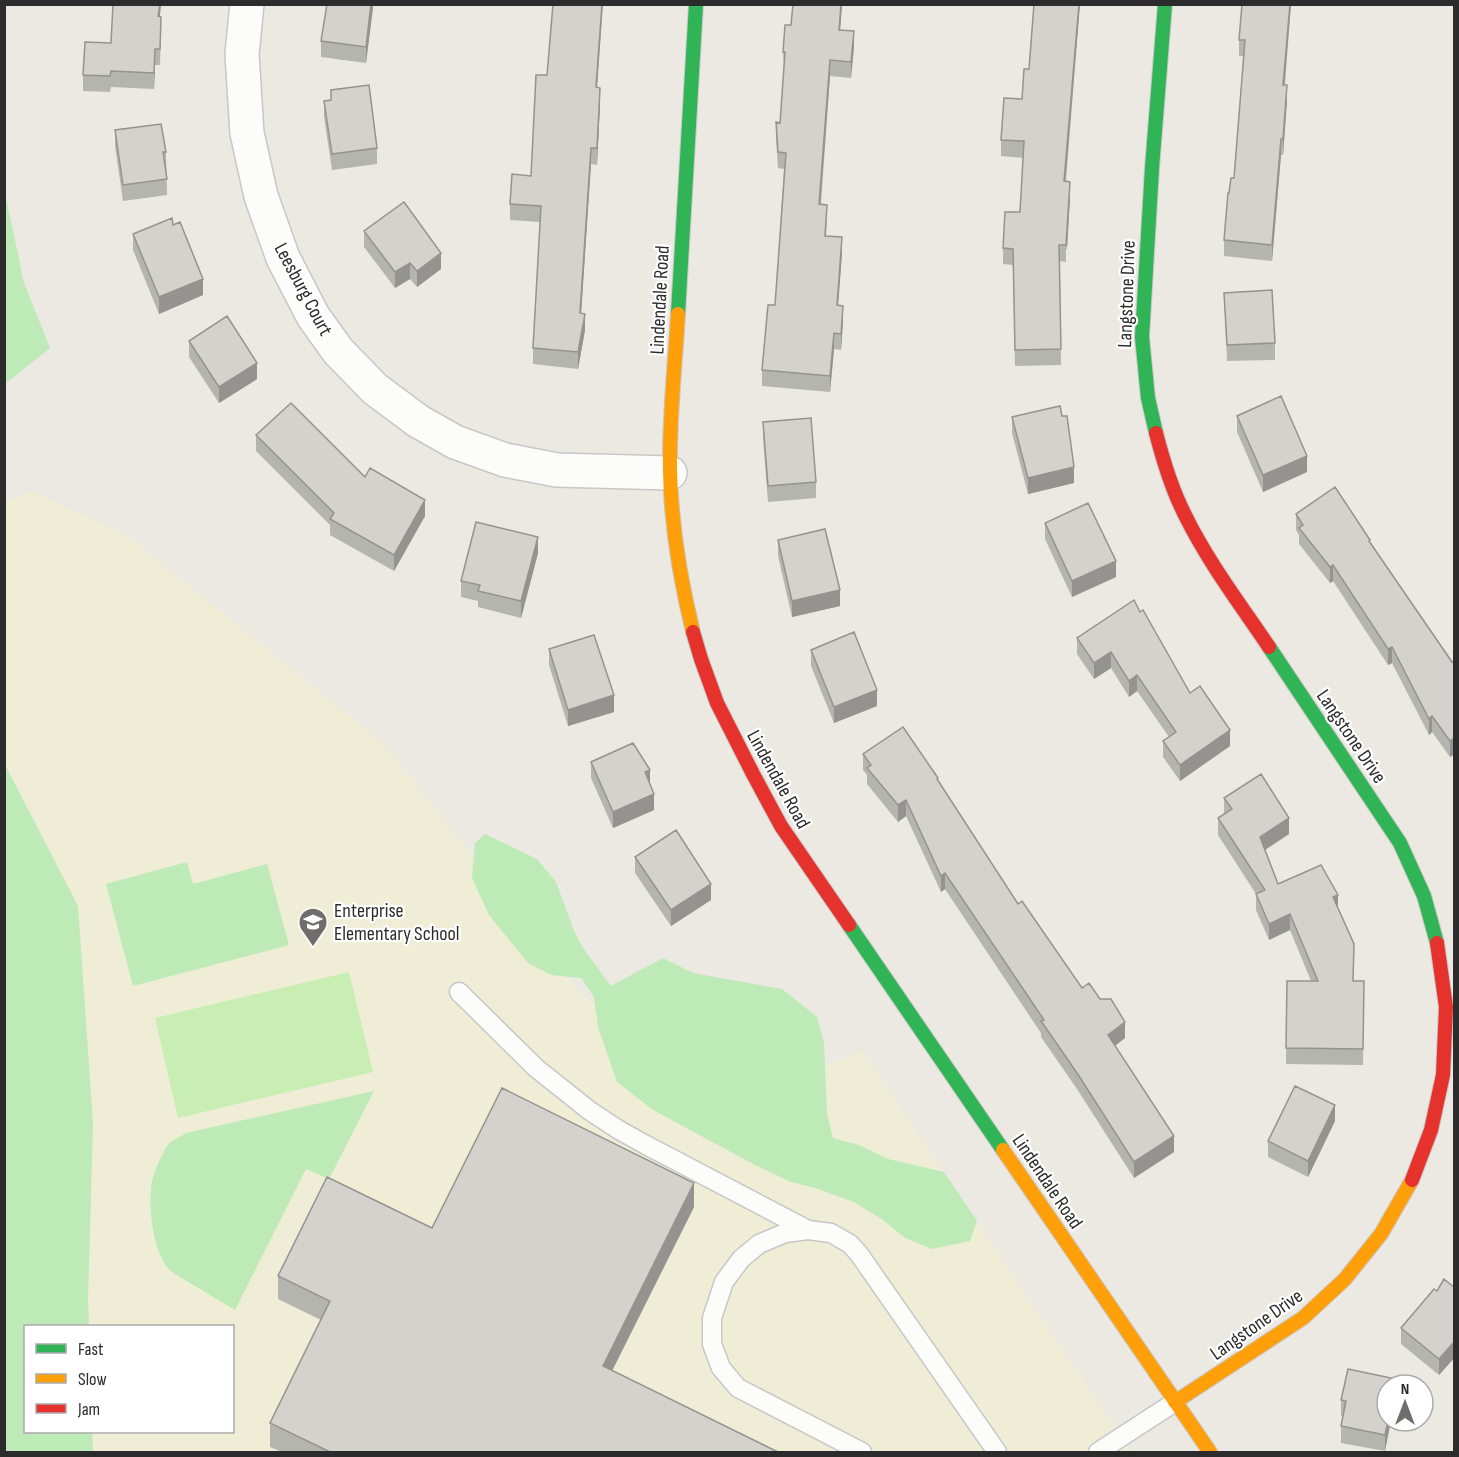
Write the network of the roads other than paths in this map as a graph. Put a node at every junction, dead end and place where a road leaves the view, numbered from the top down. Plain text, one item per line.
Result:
1 (247, 4) edge
2 (696, 4) edge
3 (1165, 4) edge
4 (670, 473) junction
5 (459, 993) dead end
6 (808, 1230) junction
7 (1176, 1402) junction
8 (862, 1452) edge
9 (997, 1452) edge
10 (1098, 1452) edge
11 (1210, 1452) edge

1 - 4 street, Leesburg Court
2 - 4 street, Lindendale Road
3 - 7 street, Langstone Drive
4 - 7 street, Lindendale Road
5 - 6 lane
6 - 8 lane
6 - 9 lane
7 - 10 lane
7 - 11 street, Lindendale Road

